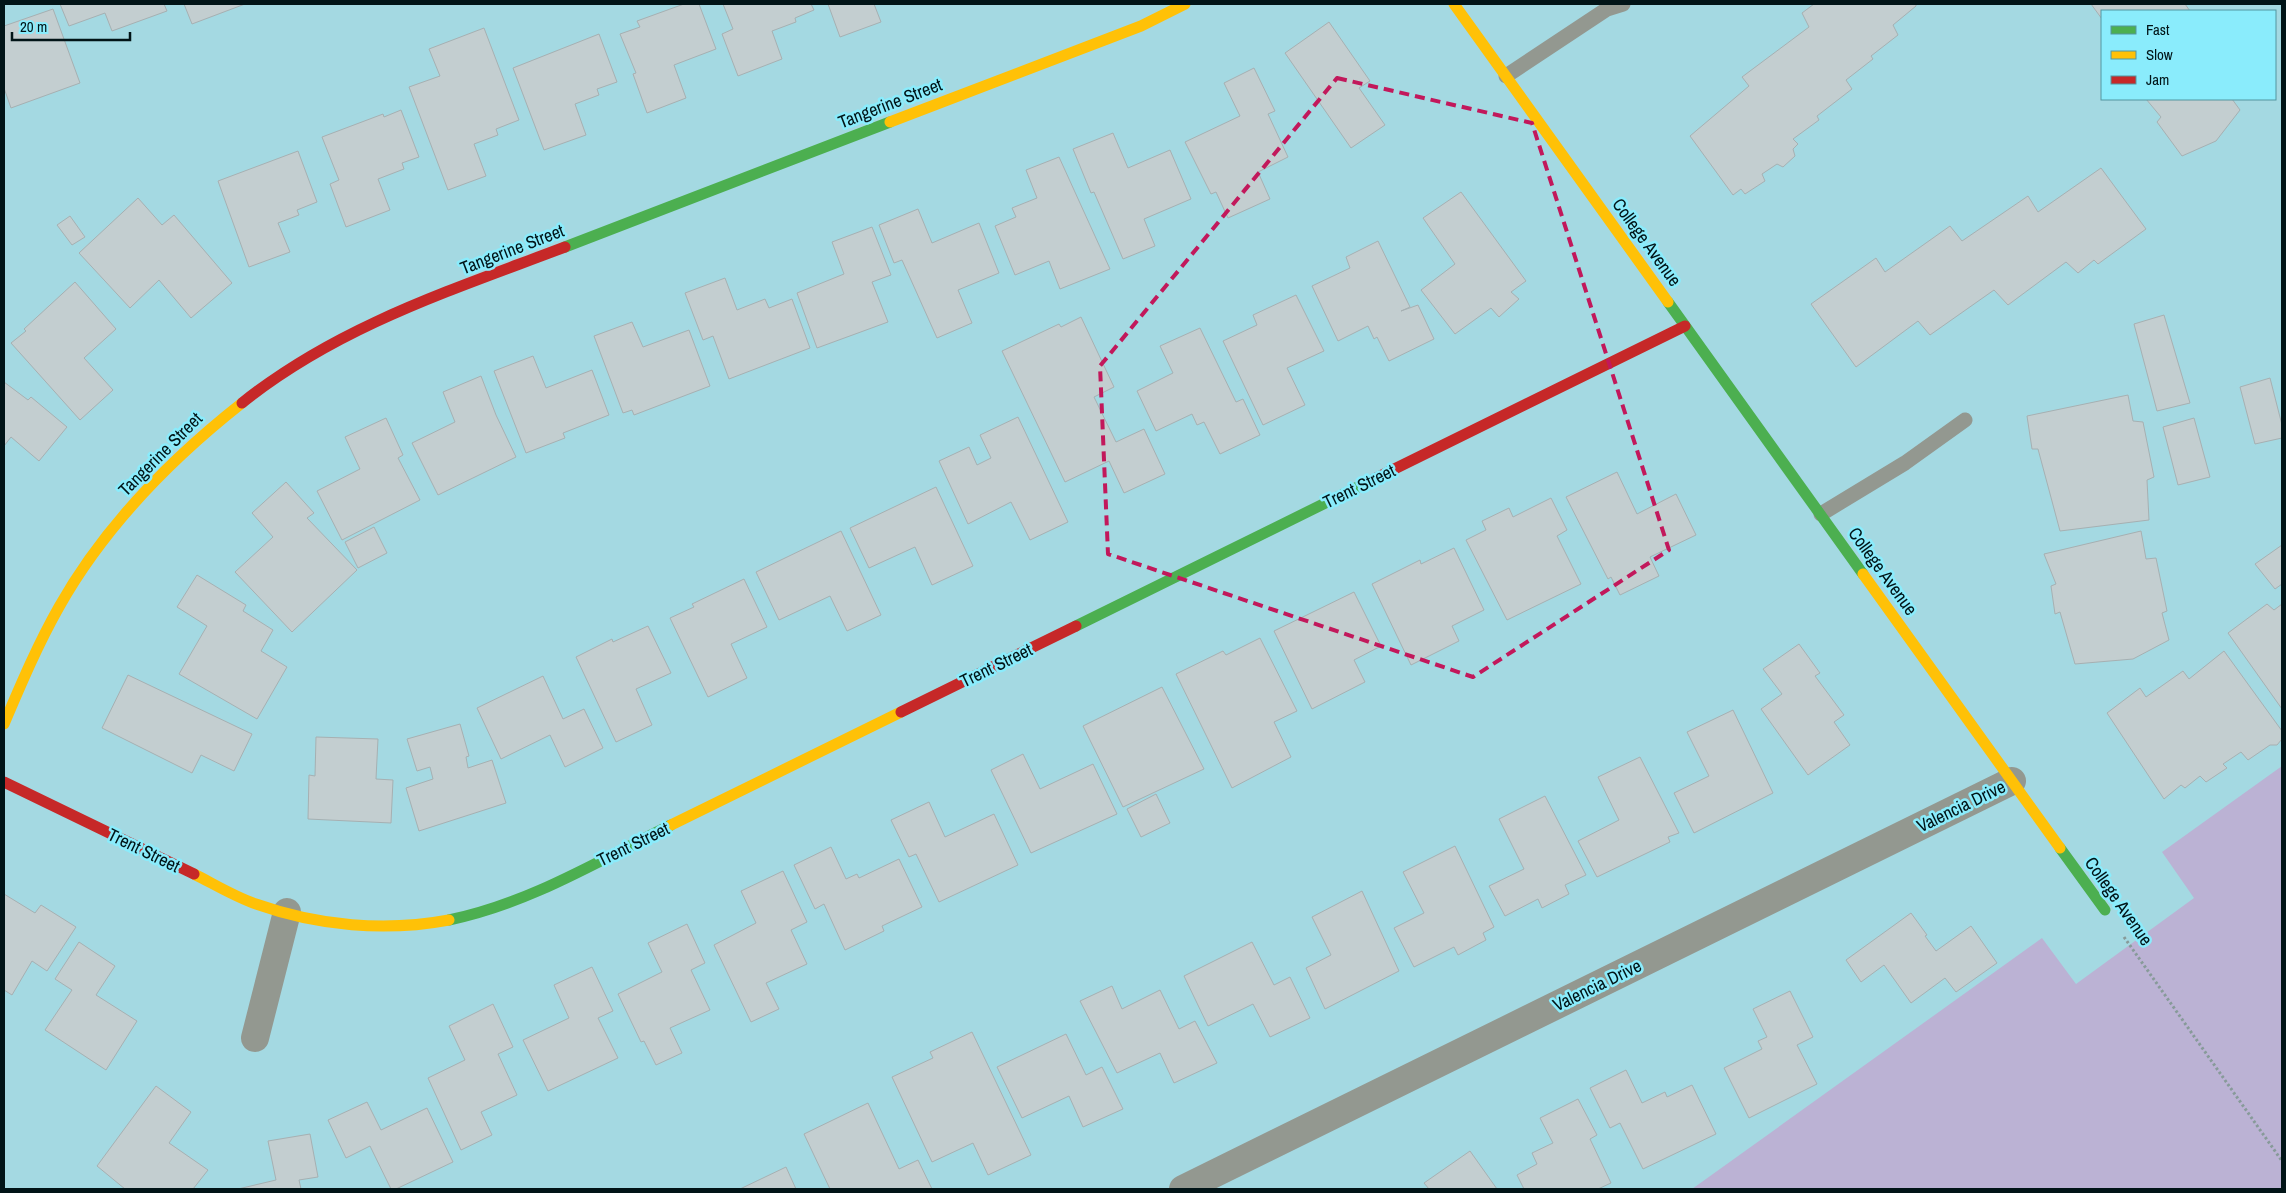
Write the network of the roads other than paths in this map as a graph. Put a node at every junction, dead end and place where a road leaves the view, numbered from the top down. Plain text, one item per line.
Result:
1 (1185, 4) edge
2 (1454, 4) edge
3 (1623, 4) edge
4 (1506, 76) junction
5 (1685, 326) junction
6 (1965, 420) dead end
7 (1821, 514) junction
8 (4, 724) edge
9 (2012, 780) junction
10 (4, 782) edge
11 (2105, 910) road end
12 (287, 912) junction
13 (255, 1038) dead end
14 (1183, 1189) edge

1 - 8 street, Tangerine Street
2 - 4 street, College Avenue
3 - 4 lane
4 - 5 street, College Avenue
5 - 7 street, College Avenue
5 - 12 street, Trent Street
6 - 7 lane
7 - 9 street, College Avenue
9 - 11 street, College Avenue
9 - 14 street, Valencia Drive
10 - 12 street, Trent Street
12 - 13 street

